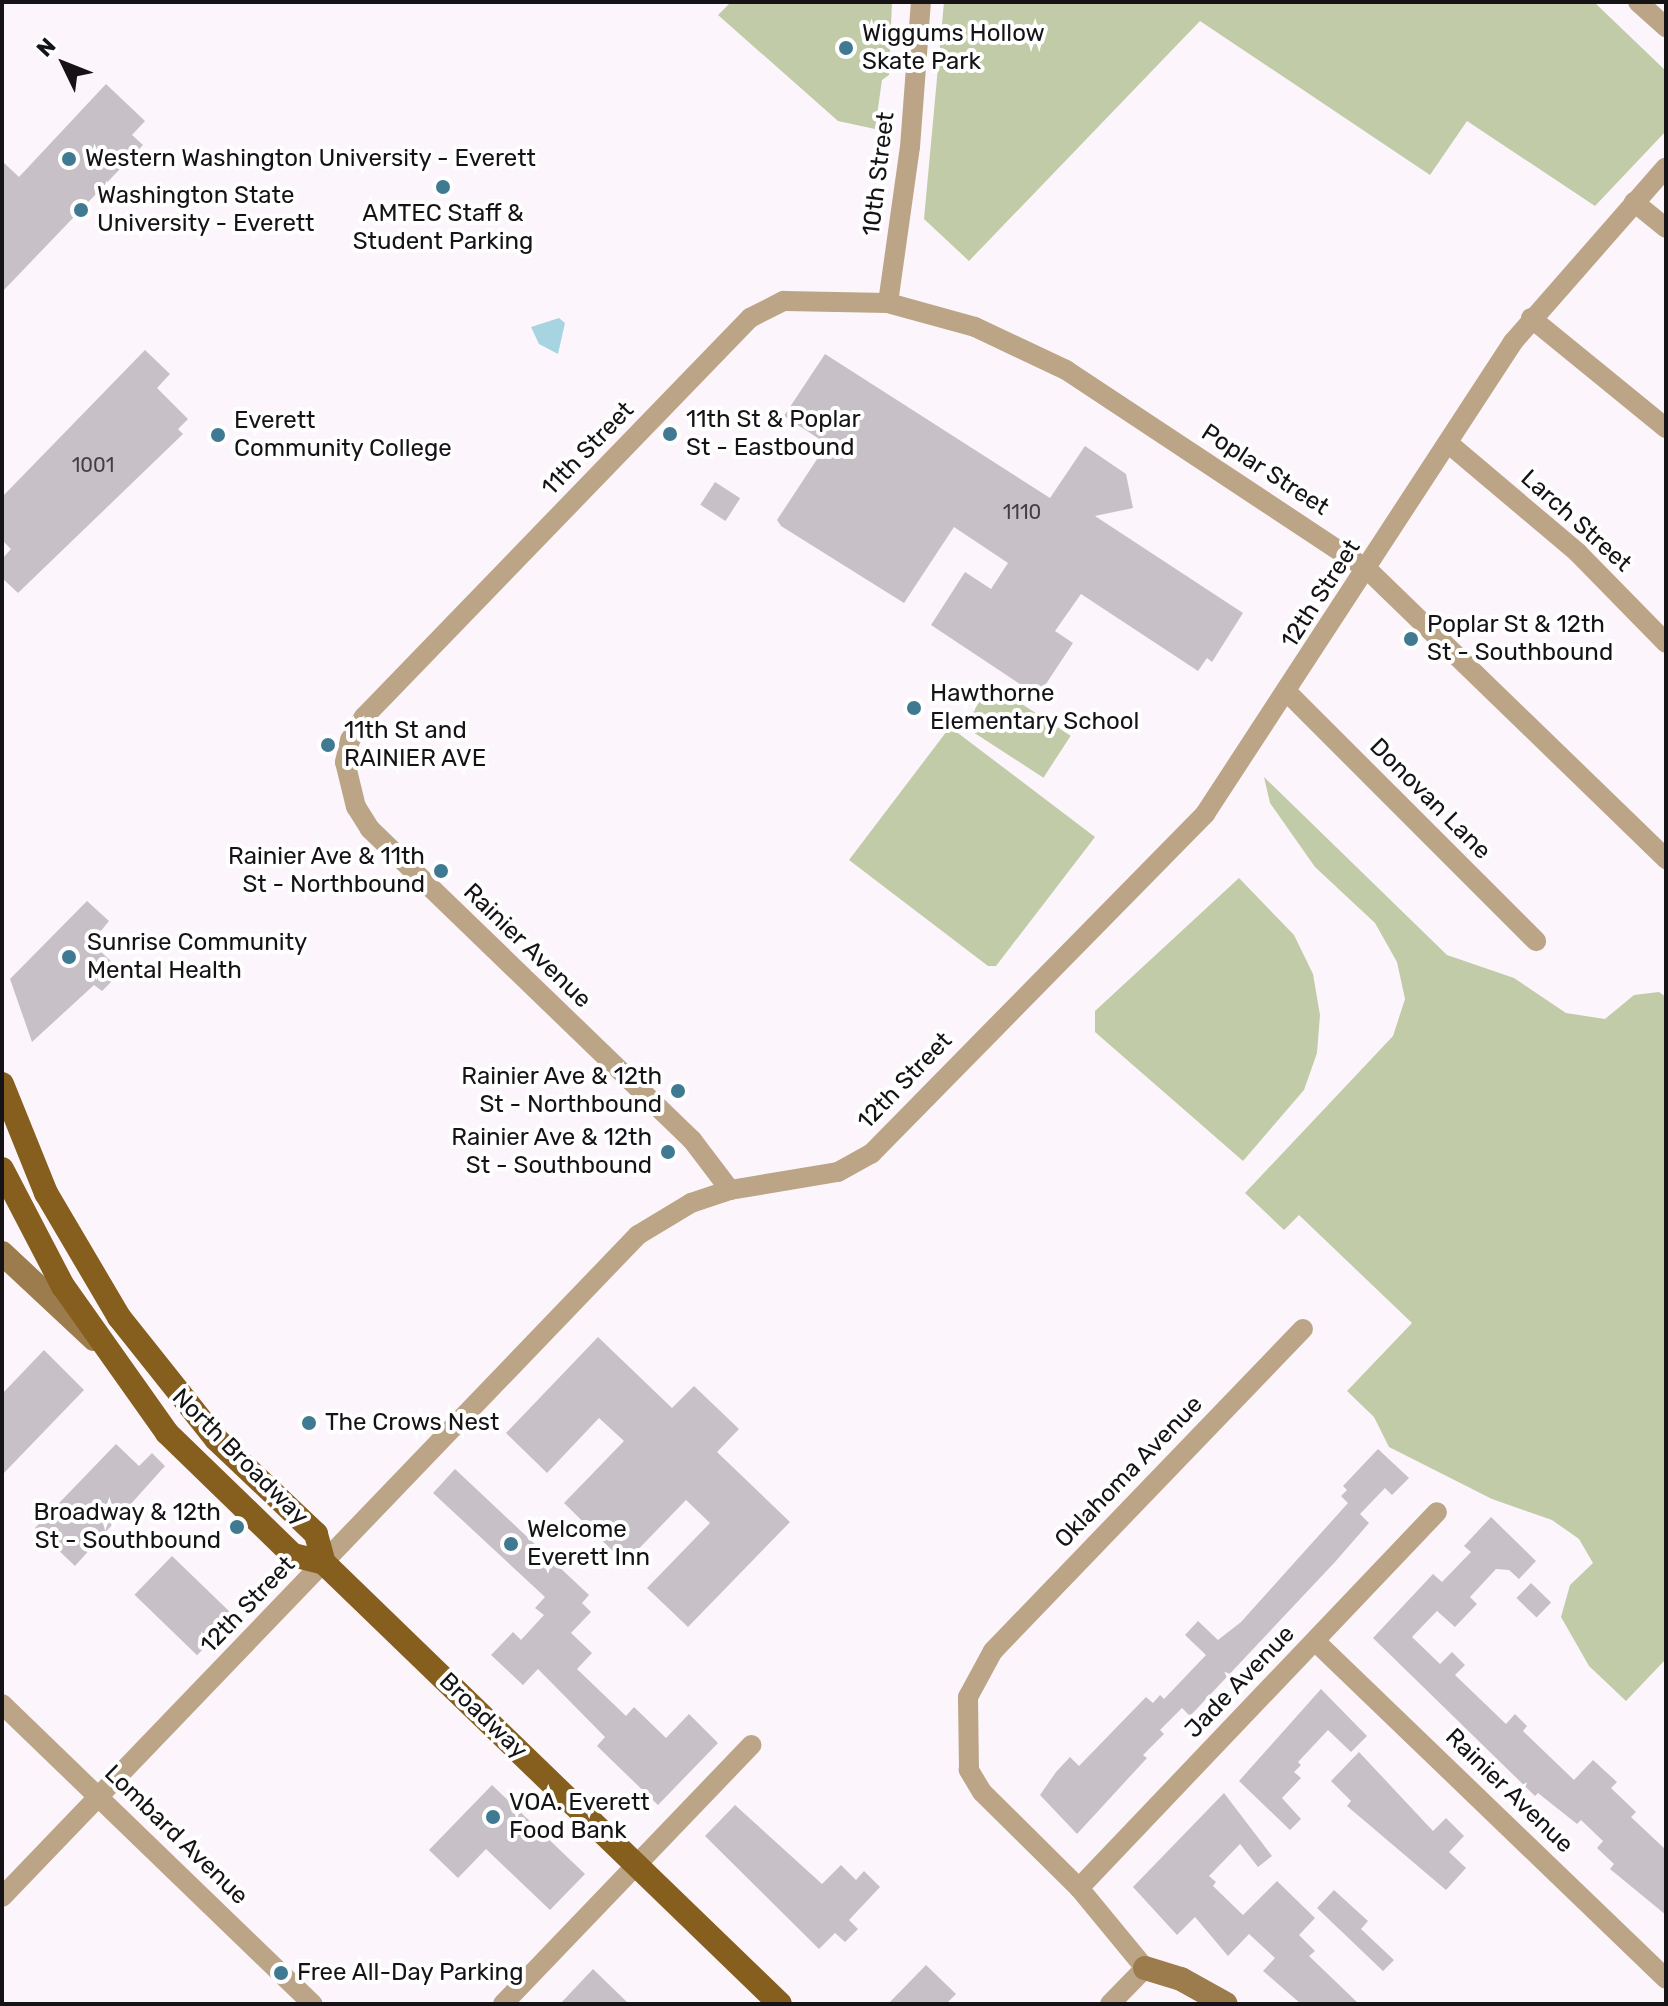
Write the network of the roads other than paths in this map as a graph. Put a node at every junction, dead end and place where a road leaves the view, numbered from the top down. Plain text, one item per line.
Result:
1 (921, 2) edge
2 (1638, 2) edge
3 (1666, 27) edge
4 (1666, 167) edge
5 (1634, 202) junction
6 (1666, 228) edge
7 (888, 303) junction
8 (1531, 318) junction
9 (1666, 428) edge
10 (1448, 443) junction
11 (1367, 569) junction
12 (1666, 643) edge
13 (1288, 693) junction
14 (364, 717) joint
15 (1666, 859) edge
16 (1536, 941) dead end
17 (2, 1084) edge
18 (2, 1169) edge
19 (730, 1190) junction
20 (2, 1253) edge
21 (1303, 1329) dead end
22 (106, 1351) junction
23 (1437, 1512) dead end
24 (324, 1563) junction
25 (1315, 1641) junction
26 (2, 1704) edge
27 (751, 1745) dead end
28 (98, 1797) junction
29 (637, 1864) junction
30 (1079, 1888) junction
31 (2, 1897) edge
32 (1145, 1968) junction
33 (1666, 1979) edge
34 (313, 2004) edge
35 (503, 2004) edge
36 (780, 2004) edge
37 (1110, 2004) edge
38 (1226, 2004) edge

1 - 7 street, 10th Street
2 - 3 street
4 - 5 street, 12th Street
5 - 6 street
5 - 8 street, 12th Street
7 - 11 street, Poplar Street
7 - 14 street, 11th Street
8 - 9 street
8 - 10 street, 12th Street
10 - 11 street, 12th Street
10 - 12 street, Larch Street
11 - 13 street, 12th Street
11 - 15 street, Poplar Street
13 - 16 street, Donovan Lane
13 - 19 street, 12th Street
14 - 19 street, Rainier Avenue
17 - 24 main road, North Broadway
18 - 22 main road, North Broadway
19 - 24 street, 12th Street
20 - 22 street
21 - 30 street, Oklahoma Avenue
22 - 24 main road, North Broadway
23 - 25 street, Jade Avenue
24 - 28 street, 12th Street
24 - 29 main road, Broadway
25 - 30 street, Jade Avenue
25 - 33 street, Rainier Avenue
26 - 28 street, Lombard Avenue
27 - 29 street
28 - 31 street, 12th Street
28 - 34 street, Lombard Avenue
29 - 35 street
29 - 36 main road, Broadway
30 - 32 street, Oklahoma Avenue
32 - 37 street
32 - 38 street

